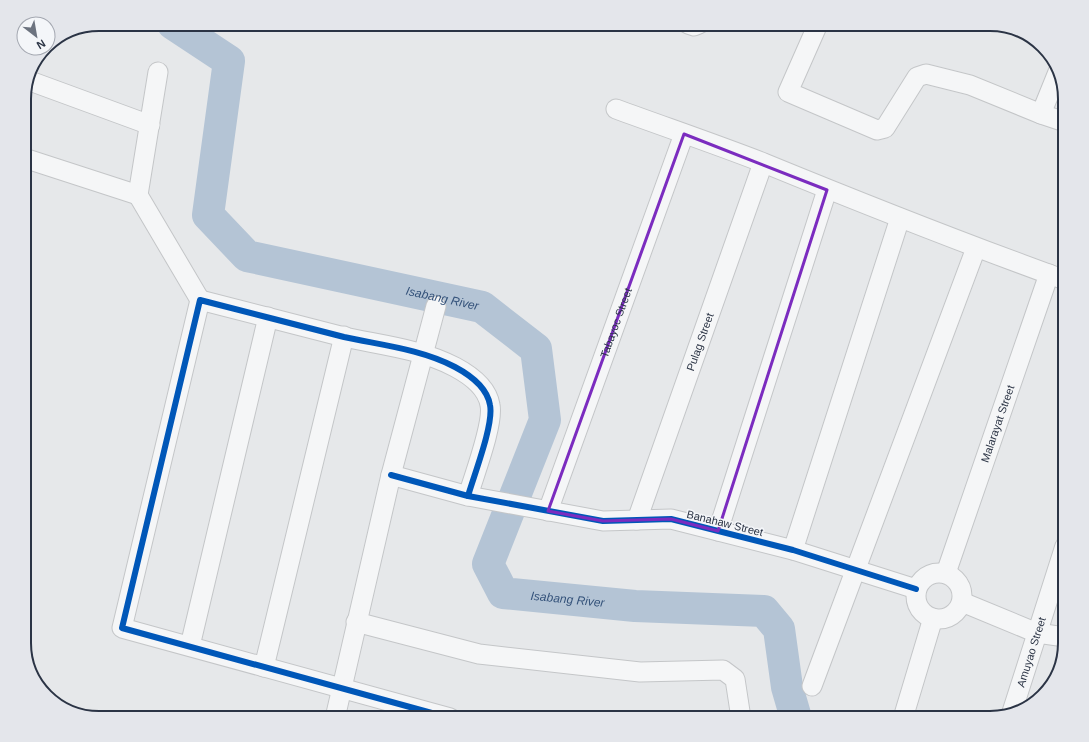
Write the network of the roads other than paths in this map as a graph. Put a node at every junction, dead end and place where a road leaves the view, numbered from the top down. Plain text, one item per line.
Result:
1 (815, 31) edge
2 (158, 72) dead end
3 (1055, 79) edge
4 (33, 82) edge
5 (616, 109) dead end
6 (1041, 114) junction
7 (1058, 120) edge
8 (150, 125) junction
9 (684, 134) junction
10 (31, 160) edge
11 (763, 163) junction
12 (828, 190) junction
13 (138, 195) junction
14 (900, 218) junction
15 (976, 248) junction
16 (1057, 277) edge
17 (200, 300) junction
18 (436, 306) dead end
19 (268, 317) junction
20 (344, 336) junction
21 (423, 354) junction
22 (391, 475) junction
23 (475, 497) junction
24 (548, 511) junction
25 (637, 520) junction
26 (718, 531) junction
27 (793, 550) junction
28 (1058, 569) edge
29 (854, 571) junction
30 (946, 573) junction
31 (916, 589) junction
32 (962, 602) junction
33 (933, 618) junction
34 (356, 622) junction
35 (1037, 633) junction
36 (1058, 635) edge
37 (190, 646) junction
38 (264, 667) junction
39 (812, 686) dead end
40 (342, 689) junction
41 (1014, 707) edge
42 (337, 711) edge
43 (424, 711) edge
44 (740, 711) edge
45 (905, 711) edge

1 - 6 street
2 - 8 street
3 - 6 street
4 - 8 street
5 - 9 street
6 - 7 street
8 - 13 street
9 - 11 street
9 - 24 street, Tabayoc Street
10 - 13 street
11 - 12 street
11 - 25 street, Pulag Street
12 - 14 street
12 - 26 street
13 - 17 street
14 - 15 street
14 - 27 street
15 - 16 street
15 - 29 street
16 - 30 street, Malarayat Street
17 - 19 street
17 - 37 street
18 - 21 street
19 - 20 street
19 - 37 street
20 - 21 street
20 - 38 street
21 - 22 street
21 - 23 street
22 - 23 street, Banahaw Street
22 - 34 street
23 - 24 street, Banahaw Street
24 - 25 street, Banahaw Street
25 - 26 street, Banahaw Street
26 - 27 street, Banahaw Street
27 - 29 street, Banahaw Street
28 - 35 street, Amuyao Street
29 - 31 street, Banahaw Street
29 - 39 street
30 - 31 street
30 - 32 street
31 - 33 street
32 - 33 street
32 - 35 street
33 - 45 street
34 - 40 street
34 - 44 street
35 - 36 street
35 - 41 street, Amuyao Street
37 - 38 street
38 - 40 street
40 - 42 street
40 - 43 street

